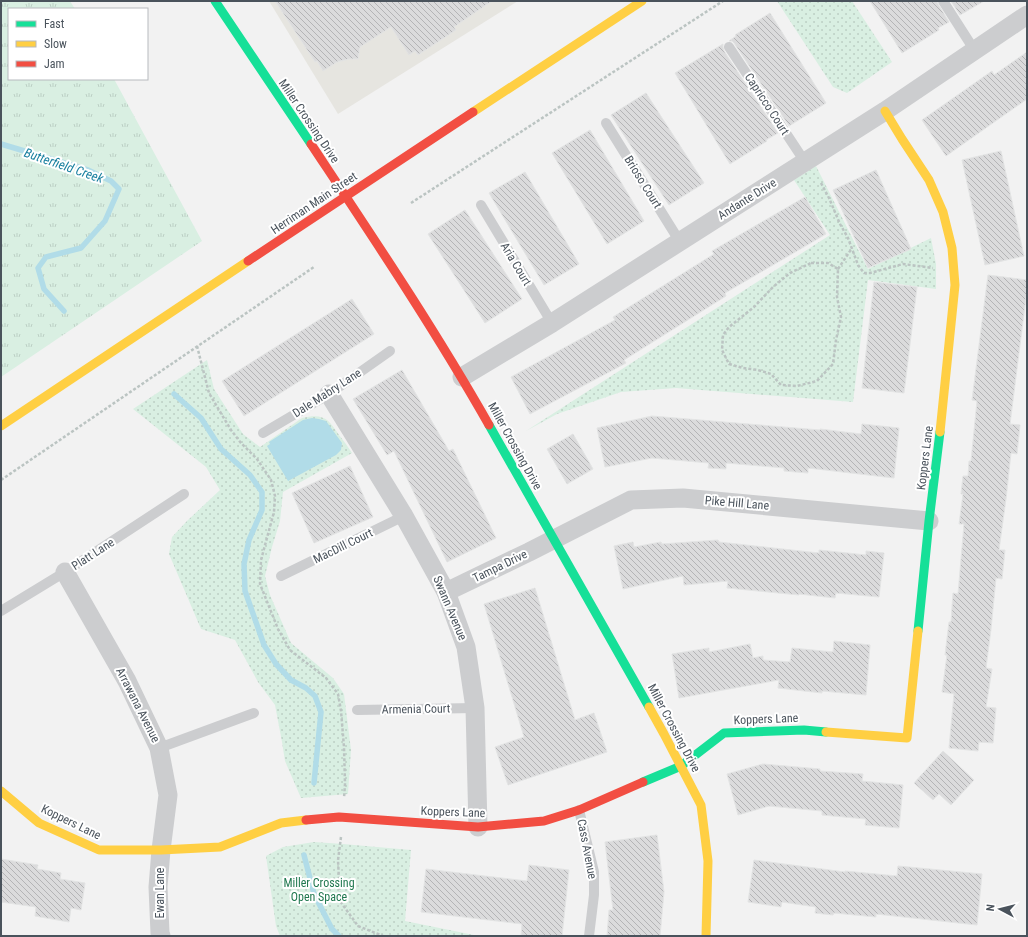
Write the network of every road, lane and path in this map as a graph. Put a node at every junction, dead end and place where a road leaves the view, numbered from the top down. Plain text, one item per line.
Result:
1 (215, 1) edge
2 (642, 1) edge
3 (723, 1) edge
4 (943, 1) edge
5 (1027, 15) edge
6 (729, 46) dead end
7 (975, 51) junction
8 (885, 111) junction
9 (606, 123) dead end
10 (805, 162) junction
11 (821, 183) dead end
12 (345, 196) junction
13 (411, 203) dead end
14 (481, 205) dead end
15 (680, 242) junction
16 (852, 248) junction
17 (314, 267) dead end
18 (933, 268) dead end
19 (838, 269) junction
20 (552, 323) junction
21 (390, 352) dead end
22 (462, 377) junction
23 (329, 394) junction
24 (1, 426) edge
25 (263, 433) dead end
26 (1, 480) edge
27 (184, 494) dead end
28 (404, 516) junction
29 (929, 521) junction
30 (554, 540) junction
31 (65, 572) junction
32 (281, 576) dead end
33 (446, 592) junction
34 (1, 612) edge
35 (475, 708) junction
36 (357, 710) dead end
37 (254, 713) dead end
38 (159, 748) junction
39 (681, 766) junction
40 (1, 791) edge
41 (579, 810) junction
42 (478, 827) junction
43 (341, 832) dead end
44 (161, 850) junction
45 (161, 936) edge
46 (383, 936) edge
47 (589, 936) edge
48 (710, 936) edge

1 - 12 street, Miller Crossing Drive
2 - 12 street, Herriman Main Street
3 - 13 path
4 - 7 lane
5 - 7 street, Andante Drive
6 - 10 lane, Capricco Court
7 - 8 street, Andante Drive
8 - 10 street, Andante Drive
8 - 29 street, Koppers Lane
9 - 15 lane, Brioso Court
10 - 15 street, Andante Drive
11 - 16 path
12 - 22 street, Miller Crossing Drive
12 - 24 street, Herriman Main Street
14 - 20 lane, Aria Court
15 - 20 street, Andante Drive
16 - 18 path
16 - 19 path
17 - 26 path
19 - 19 path
20 - 22 street, Andante Drive
21 - 23 lane, Dale Mabry Lane
22 - 30 street, Miller Crossing Drive
23 - 25 lane, Dale Mabry Lane
23 - 28 street, Swann Avenue
27 - 31 lane, Platt Lane
28 - 32 lane, MacDill Court
28 - 33 street, Swann Avenue
29 - 30 street, Pike Hill Lane
29 - 39 street, Koppers Lane
30 - 33 street, Tampa Drive
30 - 39 street, Miller Crossing Drive
31 - 34 lane, Platt Lane
31 - 38 street, Arrawana Avenue
33 - 35 street, Swann Avenue
35 - 36 lane, Armenia Court
35 - 42 street, Swann Avenue
37 - 38 lane
38 - 44 street, Arrawana Avenue
39 - 41 street, Koppers Lane
39 - 48 street, Miller Crossing Drive
40 - 44 street, Koppers Lane
41 - 42 street, Koppers Lane
41 - 47 lane, Cass Avenue
42 - 44 street, Koppers Lane
43 - 46 path
44 - 45 street, Ewan Lane

